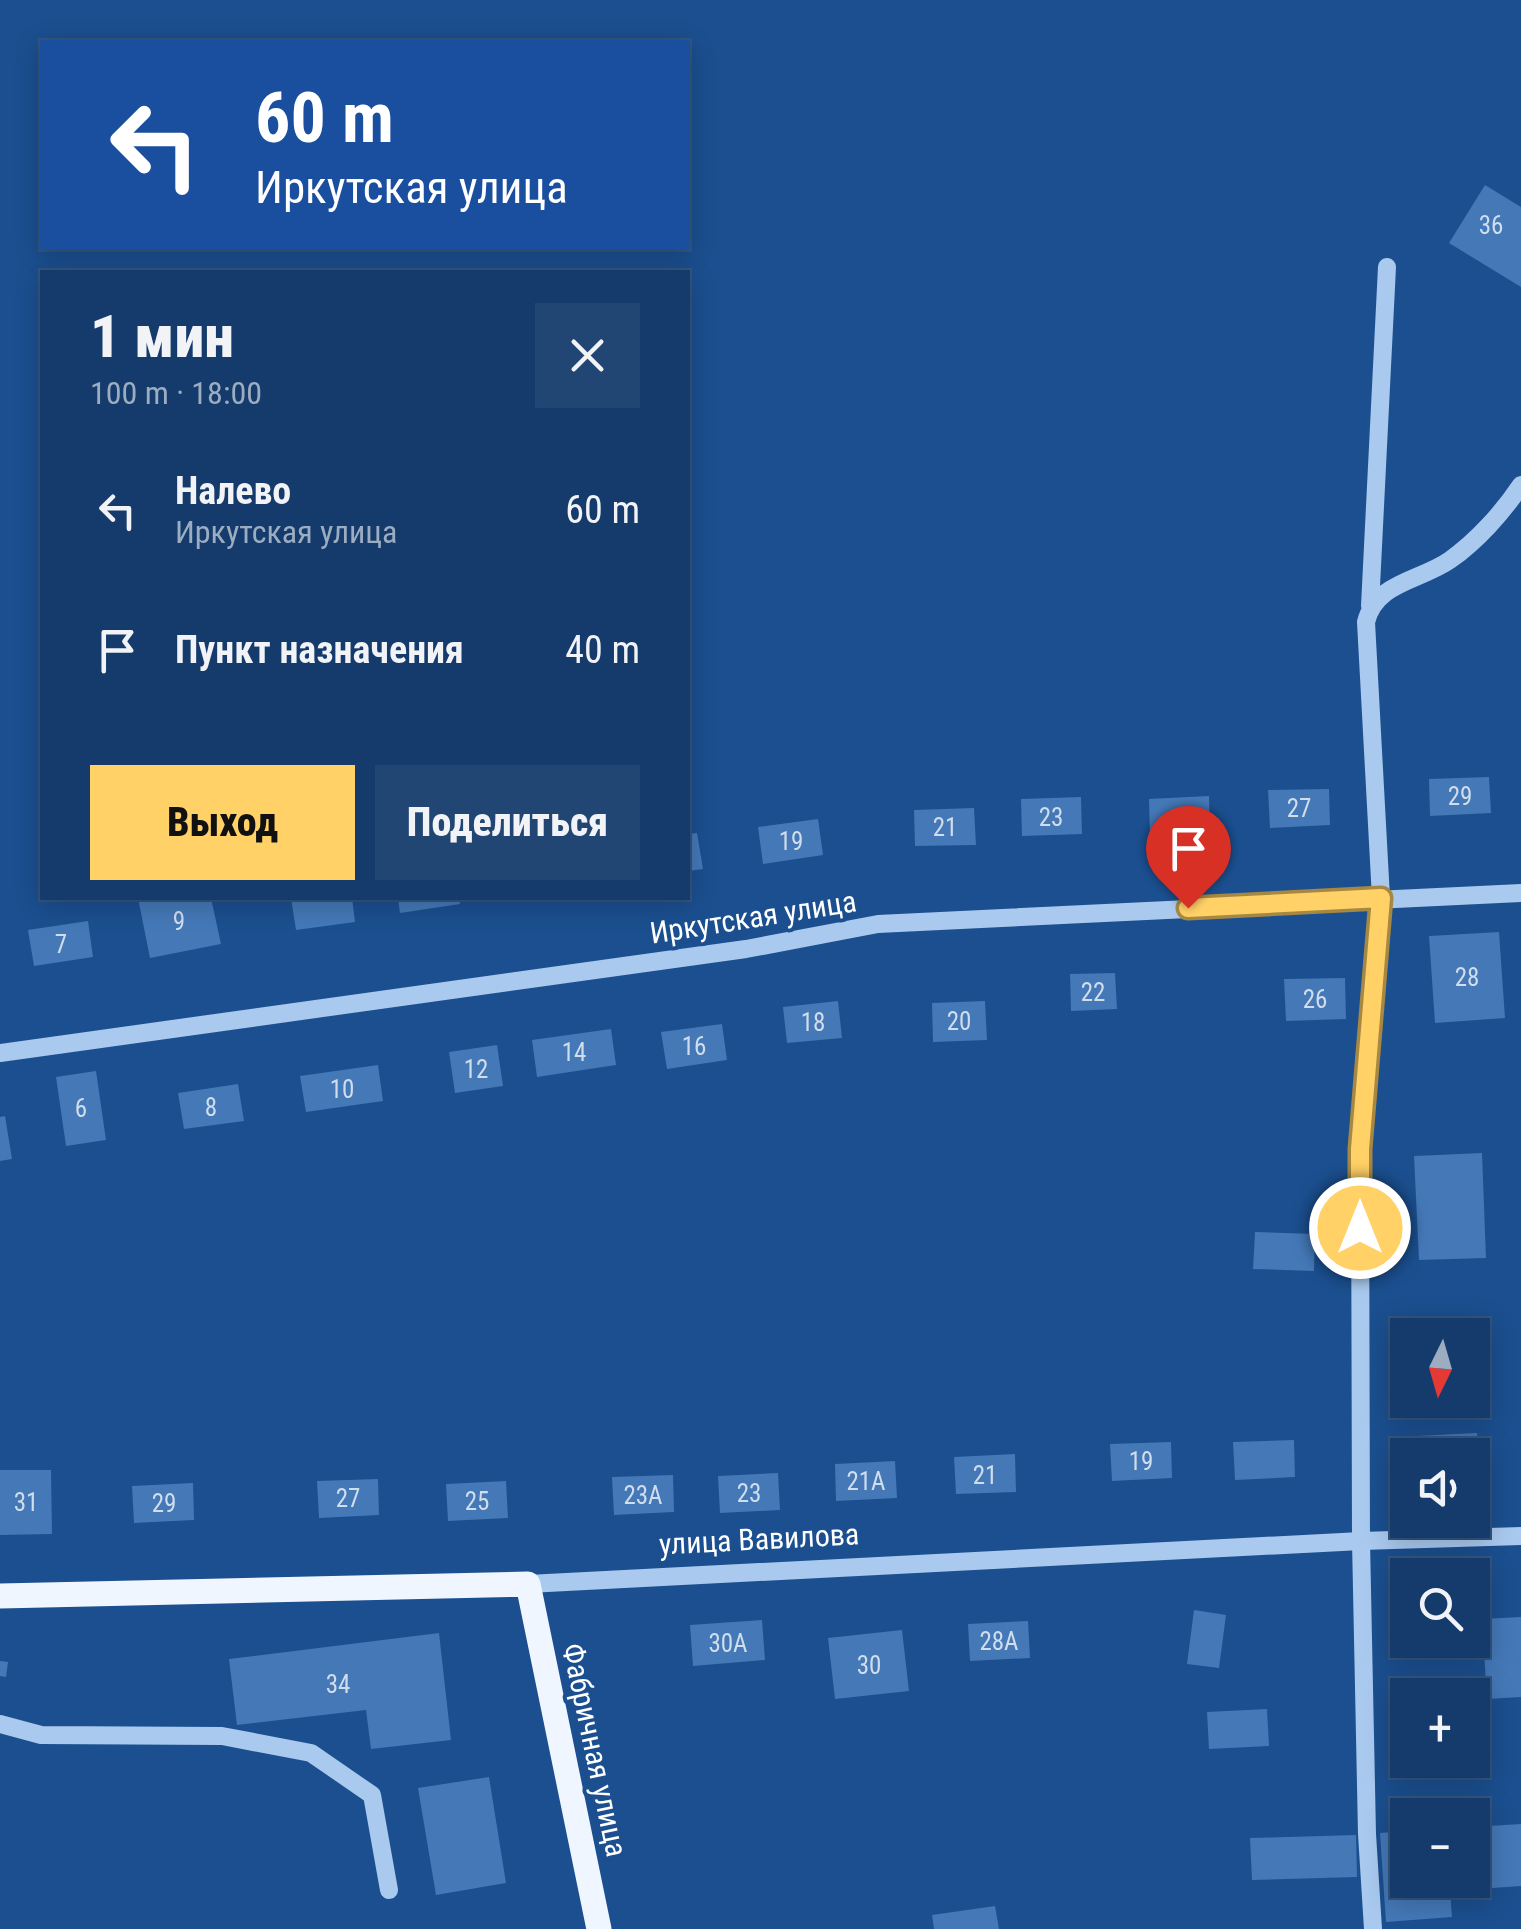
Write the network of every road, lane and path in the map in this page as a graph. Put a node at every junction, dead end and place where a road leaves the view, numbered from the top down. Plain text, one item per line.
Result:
1 (1387, 267) dead end
2 (1521, 486) edge
3 (1370, 606) junction
4 (1521, 893) edge
5 (1381, 898) junction
6 (0, 1053) edge
7 (1521, 1536) edge
8 (1362, 1541) junction
9 (528, 1584) junction
10 (0, 1596) edge
11 (0, 1724) edge
12 (388, 1890) dead end
13 (599, 1929) edge
14 (1373, 1929) edge

1 - 3 street
2 - 3 street
3 - 5 street
4 - 5 street, Иркутская улица
5 - 6 street, Иркутская улица
5 - 8 street
7 - 8 street, улица Вавилова
8 - 9 street, улица Вавилова
8 - 14 street
9 - 10 main road, улица Вавилова
9 - 13 main road, Фабричная улица
11 - 12 street

